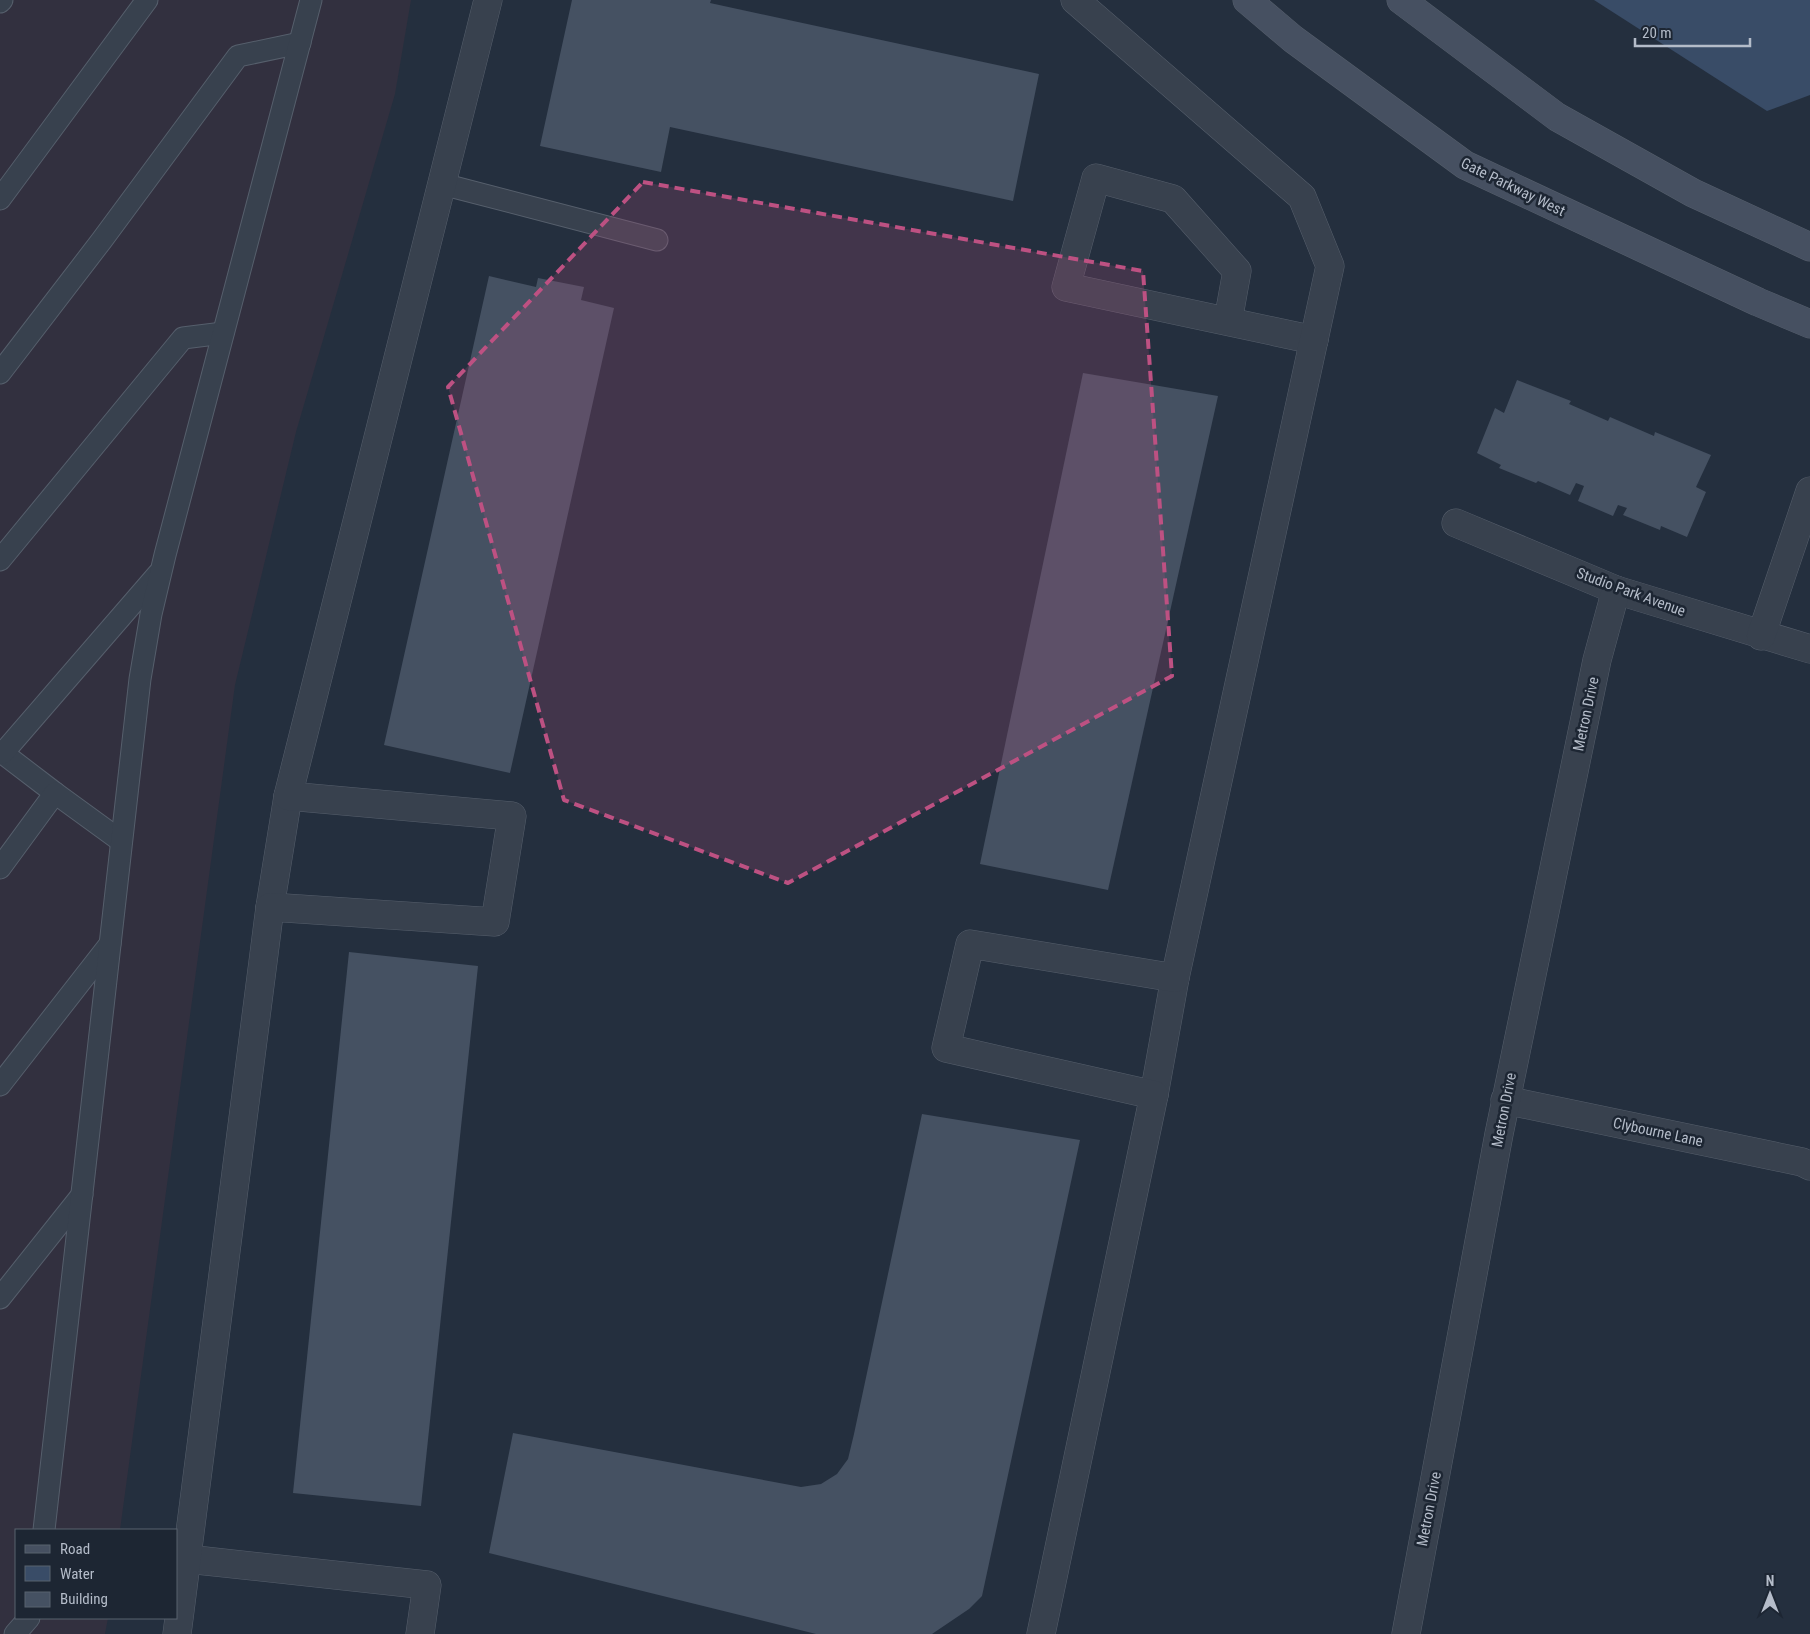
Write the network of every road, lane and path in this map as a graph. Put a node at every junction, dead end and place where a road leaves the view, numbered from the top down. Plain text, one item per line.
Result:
1 (146, 0) edge
2 (311, 0) edge
3 (488, 0) edge
4 (1075, 0) edge
5 (1247, 0) edge
6 (1402, 0) edge
7 (300, 43) junction
8 (442, 184) junction
9 (0, 199) edge
10 (657, 240) dead end
11 (1810, 247) edge
12 (1228, 321) junction
13 (1810, 324) edge
14 (223, 333) junction
15 (1314, 340) junction
16 (0, 373) edge
17 (1810, 491) edge
18 (1456, 523) dead end
19 (0, 560) edge
20 (161, 571) junction
21 (1616, 590) junction
22 (1761, 636) junction
23 (1810, 649) edge
24 (1, 752) edge
25 (55, 793) junction
26 (288, 796) junction
27 (122, 841) junction
28 (0, 868) edge
29 (270, 906) junction
30 (110, 944) junction
31 (1175, 978) junction
32 (0, 1085) edge
33 (1154, 1095) junction
34 (1505, 1100) junction
35 (1810, 1166) edge
36 (82, 1195) junction
37 (0, 1298) edge
38 (44, 1529) edge
39 (187, 1559) junction
40 (28, 1619) edge
41 (16, 1634) edge
42 (177, 1634) edge
43 (420, 1634) edge
44 (1041, 1634) edge
45 (1406, 1634) edge

1 - 9 lane
2 - 7 lane
3 - 8 street
4 - 15 street
5 - 13 main road, Gate Parkway West
6 - 11 main road
7 - 14 lane
7 - 16 lane
8 - 10 lane
8 - 26 street
12 - 12 street
12 - 15 street
14 - 19 lane
14 - 20 lane
15 - 31 street
17 - 22 street
18 - 21 street, Studio Park Avenue
20 - 24 lane
20 - 27 lane
21 - 22 street, Studio Park Avenue
21 - 34 street, Metron Drive
22 - 23 street, Studio Park Avenue
24 - 25 lane
25 - 27 lane
25 - 28 lane
26 - 29 street
26 - 29 street
27 - 30 lane
29 - 39 street
30 - 32 lane
30 - 36 lane
31 - 33 street
31 - 33 street
33 - 44 street
34 - 35 street, Clybourne Lane
34 - 45 street, Metron Drive
36 - 37 lane
36 - 38 lane
39 - 42 street
39 - 43 street
40 - 41 lane

